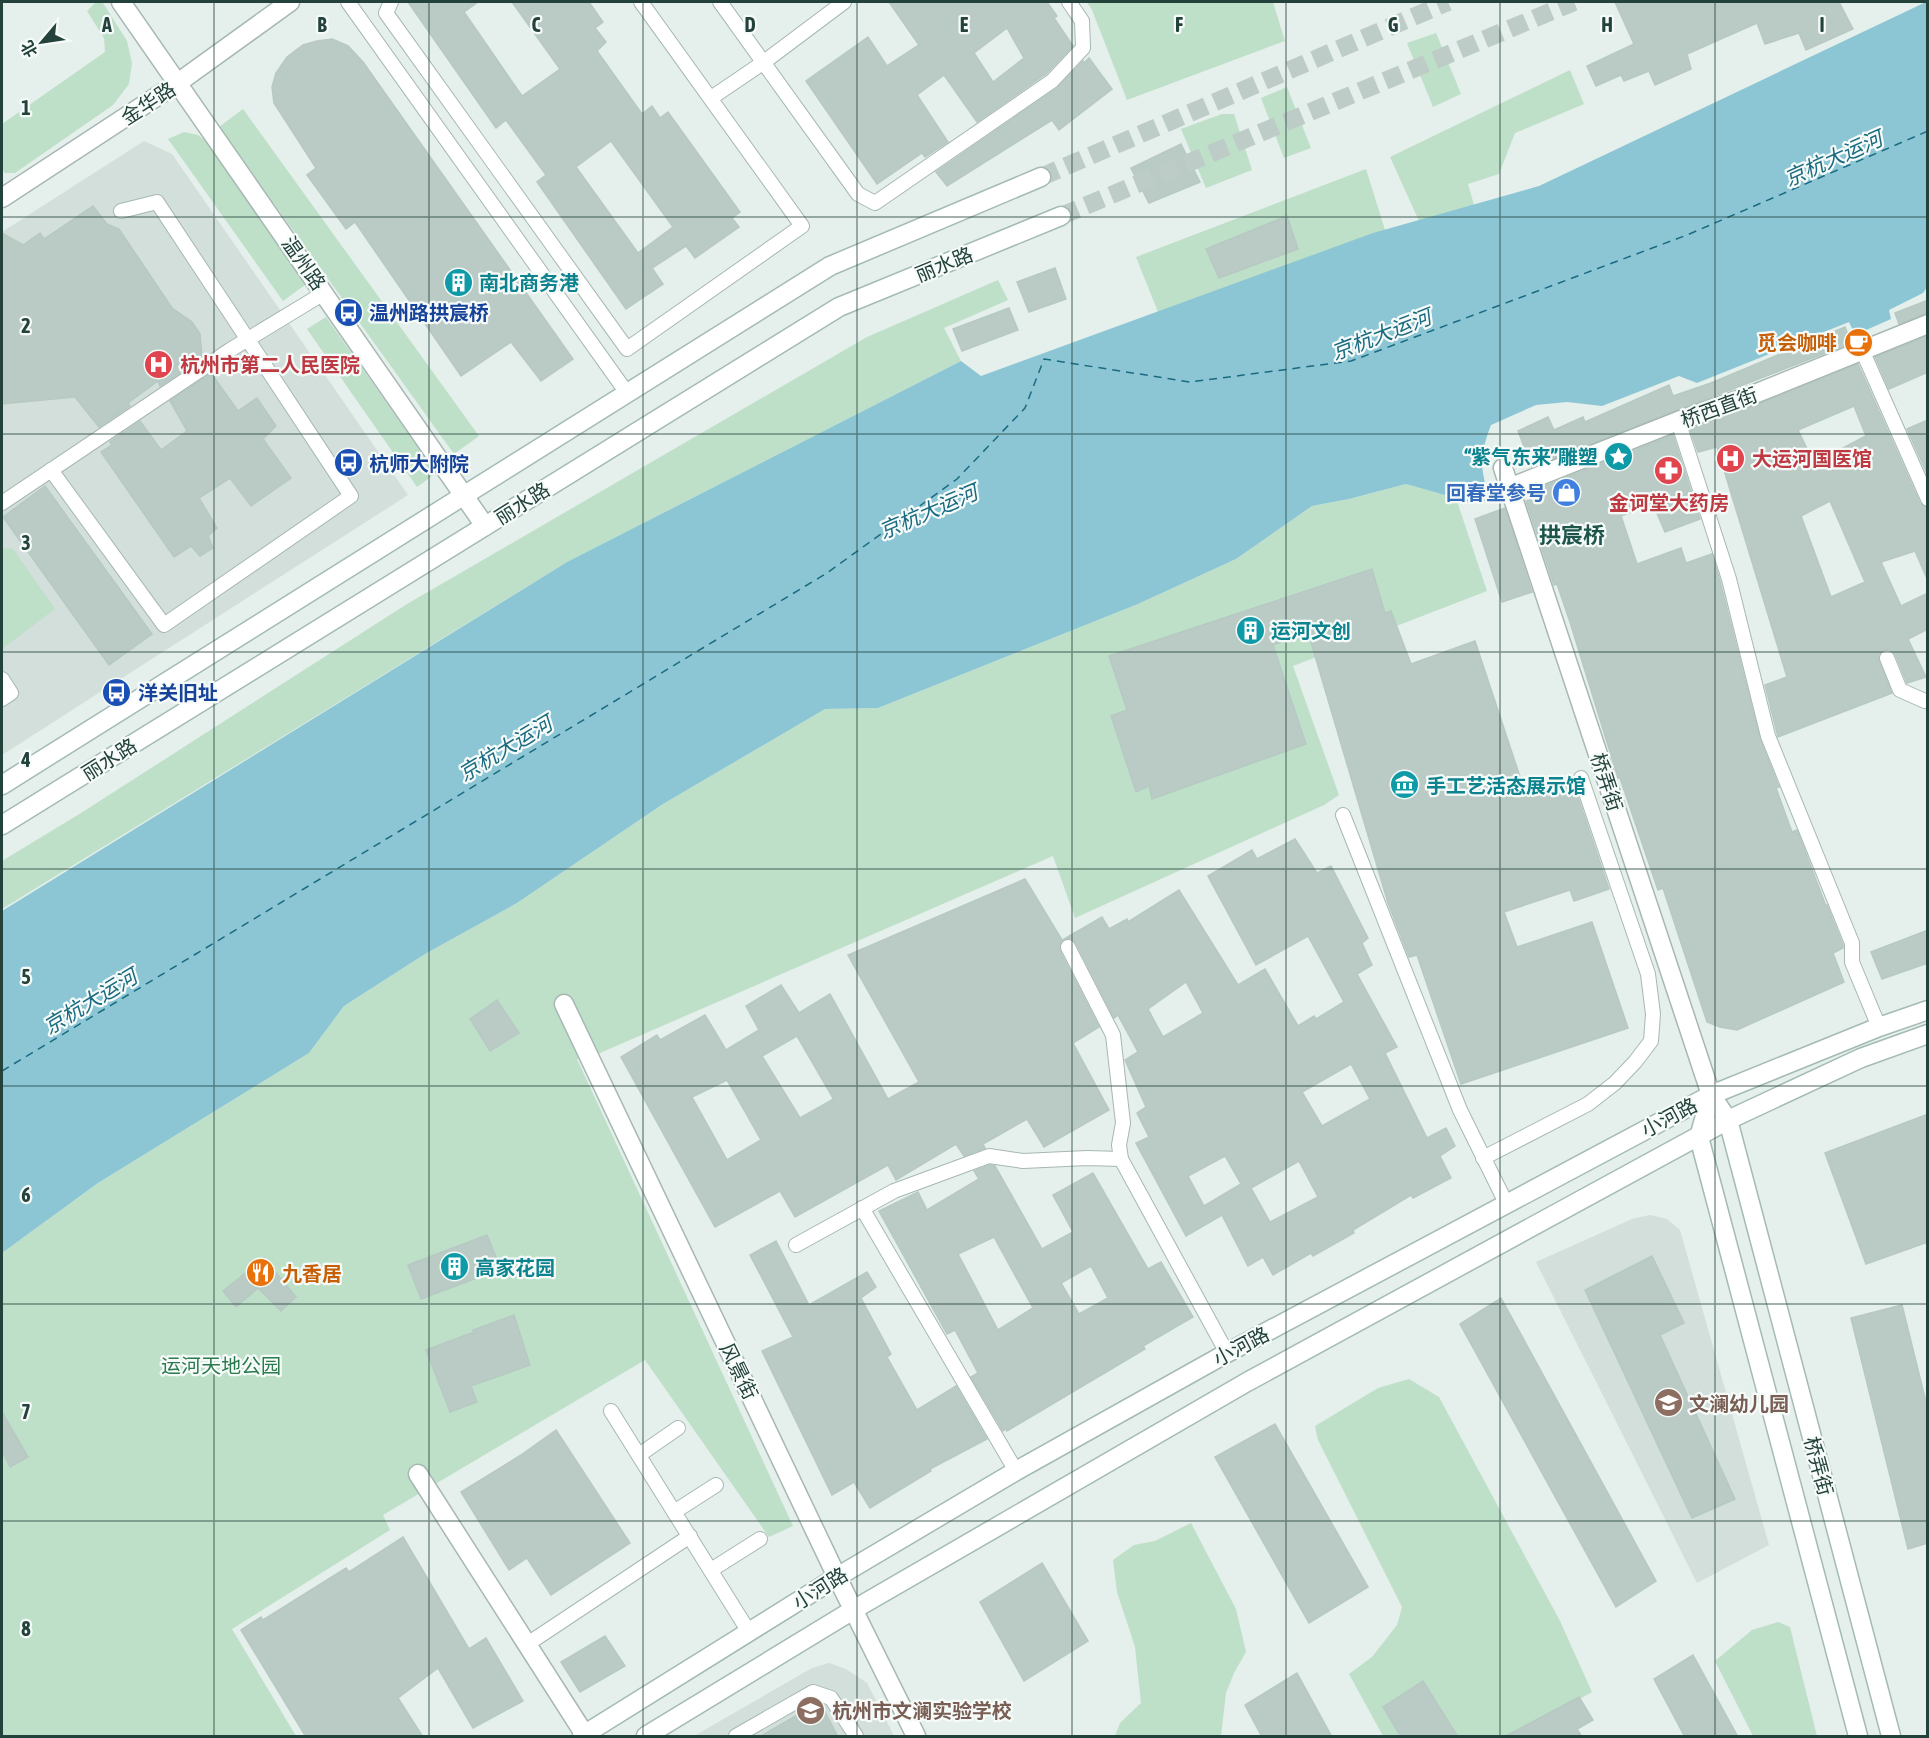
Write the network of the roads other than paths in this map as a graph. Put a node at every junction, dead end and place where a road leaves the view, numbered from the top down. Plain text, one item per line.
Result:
1 (121, 2) edge
2 (290, 2) edge
3 (348, 2) edge
4 (391, 2) edge
5 (720, 2) edge
6 (844, 2) edge
7 (1069, 2) edge
8 (647, 4) edge
9 (764, 63) junction
10 (179, 82) junction
11 (711, 98) junction
12 (502, 175) junction
13 (1041, 177) tunnel mouth
14 (481, 189) junction
15 (3, 193) edge
16 (121, 211) dead end
17 (1061, 216) tunnel mouth
18 (324, 293) junction
19 (1928, 324) edge
20 (248, 339) junction
21 (1862, 350) junction
22 (627, 393) junction
23 (1678, 421) junction
24 (1503, 468) dead end
25 (51, 470) junction
26 (1509, 488) junction
27 (463, 495) junction
28 (1928, 499) edge
29 (2, 502) edge
30 (485, 526) junction
31 (1887, 658) dead end
32 (2, 679) edge
33 (2, 699) edge
34 (1927, 702) edge
35 (1581, 778) dead end
36 (2, 785) edge
37 (1343, 815) dead end
38 (2, 825) edge
39 (1068, 947) dead end
40 (564, 1004) dead end
41 (1928, 1010) edge
42 (1879, 1027) junction
43 (1927, 1038) edge
44 (1711, 1095) junction
45 (1728, 1120) junction
46 (1699, 1137) junction
47 (1483, 1158) junction
48 (1121, 1159) junction
49 (1507, 1205) junction
50 (862, 1208) junction
51 (796, 1245) dead end
52 (1227, 1353) junction
53 (611, 1411) dead end
54 (678, 1428) dead end
55 (639, 1455) junction
56 (1016, 1471) junction
57 (418, 1474) dead end
58 (716, 1485) dead end
59 (674, 1512) junction
60 (690, 1536) junction
61 (760, 1539) dead end
62 (711, 1570) junction
63 (837, 1577) junction
64 (854, 1610) junction
65 (750, 1632) junction
66 (526, 1645) junction
67 (584, 1736) edge
68 (646, 1737) edge
69 (736, 1737) edge
70 (856, 1737) edge
71 (916, 1737) edge
72 (1858, 1737) edge
73 (1891, 1737) edge

1 - 10 main road, 温州路
2 - 10 main road, 金华路
3 - 14 lane
4 - 12 lane
5 - 9 lane
6 - 9 lane
7 - 9 lane
8 - 11 lane
9 - 11 lane
10 - 15 main road, 金华路
10 - 18 main road, 温州路
11 - 12 lane
12 - 14 lane
13 - 22 main road, 丽水路
14 - 22 lane
16 - 20 lane
17 - 30 main road, 丽水路
18 - 20 lane
18 - 27 main road, 温州路
19 - 21 main road, 桥西直街
20 - 25 lane
20 - 25 lane
21 - 23 main road, 桥西直街
21 - 28 lane
22 - 27 main road, 丽水路
23 - 26 main road, 桥西直街
23 - 42 lane
24 - 26 main road, 桥弄街
25 - 29 lane
26 - 44 main road, 桥弄街
27 - 30 main road, 温州路
27 - 36 main road, 丽水路
30 - 38 main road, 丽水路
31 - 34 lane
32 - 33 lane
35 - 47 lane
37 - 47 lane
39 - 48 lane
40 - 63 main road, 风景街
41 - 42 main road, 小河路
42 - 44 main road, 小河路
43 - 45 main road, 小河路
44 - 45 main road, 桥弄街
44 - 46 main road
44 - 49 main road, 小河路
45 - 46 main road, 小河路
45 - 73 main road, 桥弄街
46 - 64 main road, 小河路
46 - 72 main road, 桥弄街
47 - 49 lane
48 - 50 lane
48 - 52 lane
49 - 52 main road, 小河路
50 - 51 lane
50 - 56 lane
52 - 56 main road, 小河路
53 - 55 lane
54 - 55 lane
55 - 59 lane
56 - 63 main road, 小河路
57 - 66 main road
58 - 59 lane
59 - 60 lane
60 - 62 lane
60 - 66 lane
61 - 62 lane
62 - 65 lane
63 - 64 main road, 风景街
63 - 65 main road, 小河路
64 - 68 main road, 小河路
64 - 71 main road, 风景街
65 - 67 main road, 小河路
66 - 67 main road
69 - 70 lane

